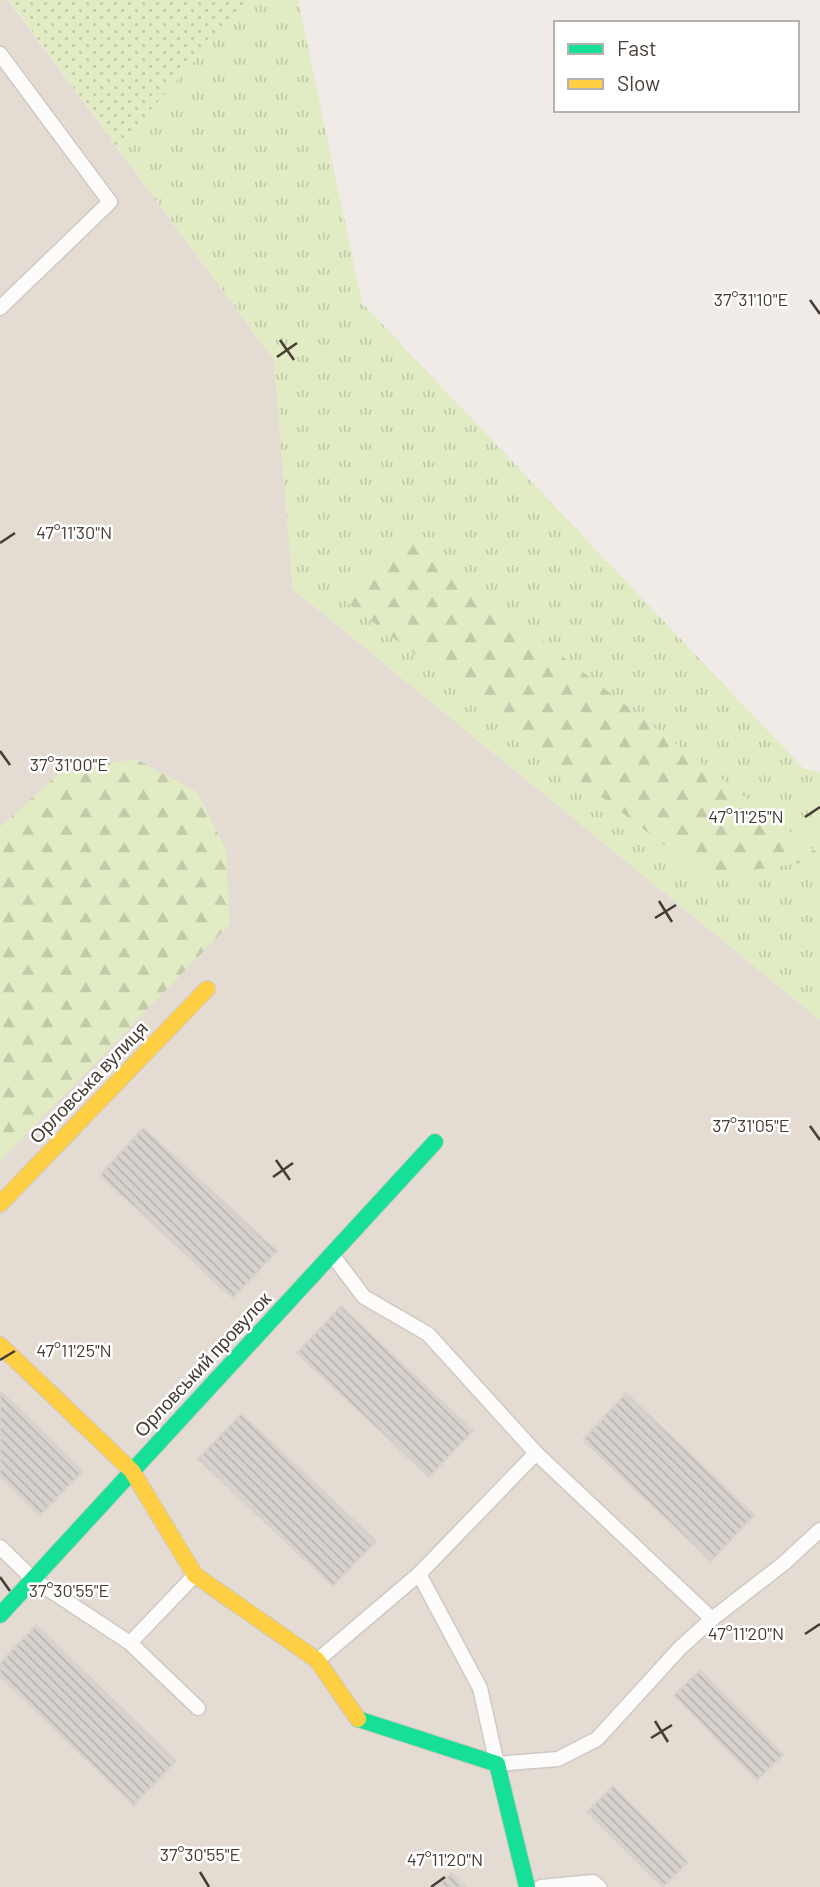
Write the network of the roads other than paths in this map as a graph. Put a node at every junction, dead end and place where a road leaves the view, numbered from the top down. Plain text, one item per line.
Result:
1 (0, 54) edge
2 (0, 308) edge
3 (207, 989) dead end
4 (435, 1142) dead end
5 (0, 1204) edge
6 (332, 1254) junction
7 (0, 1345) edge
8 (536, 1453) junction
9 (132, 1471) junction
10 (820, 1530) edge
11 (0, 1547) edge
12 (419, 1574) junction
13 (195, 1575) junction
14 (33, 1579) junction
15 (0, 1615) edge
16 (712, 1619) junction
17 (130, 1643) junction
18 (317, 1660) junction
19 (198, 1708) dead end
20 (497, 1763) junction
21 (527, 1887) edge
22 (541, 1887) edge
23 (599, 1887) edge

1 - 2 lane
3 - 5 street, Орловська вулиця
4 - 6 street, Орловський провулок
6 - 8 lane
6 - 9 street, Орловський провулок
7 - 9 street
8 - 12 lane
8 - 16 lane
9 - 13 street
9 - 14 street, Орловський провулок
10 - 16 lane
11 - 14 lane
12 - 18 lane
12 - 20 lane
13 - 17 lane
13 - 18 street
14 - 15 street, Орловський провулок
14 - 17 lane
16 - 20 lane
17 - 19 lane
18 - 20 street
20 - 21 street
22 - 23 lane

